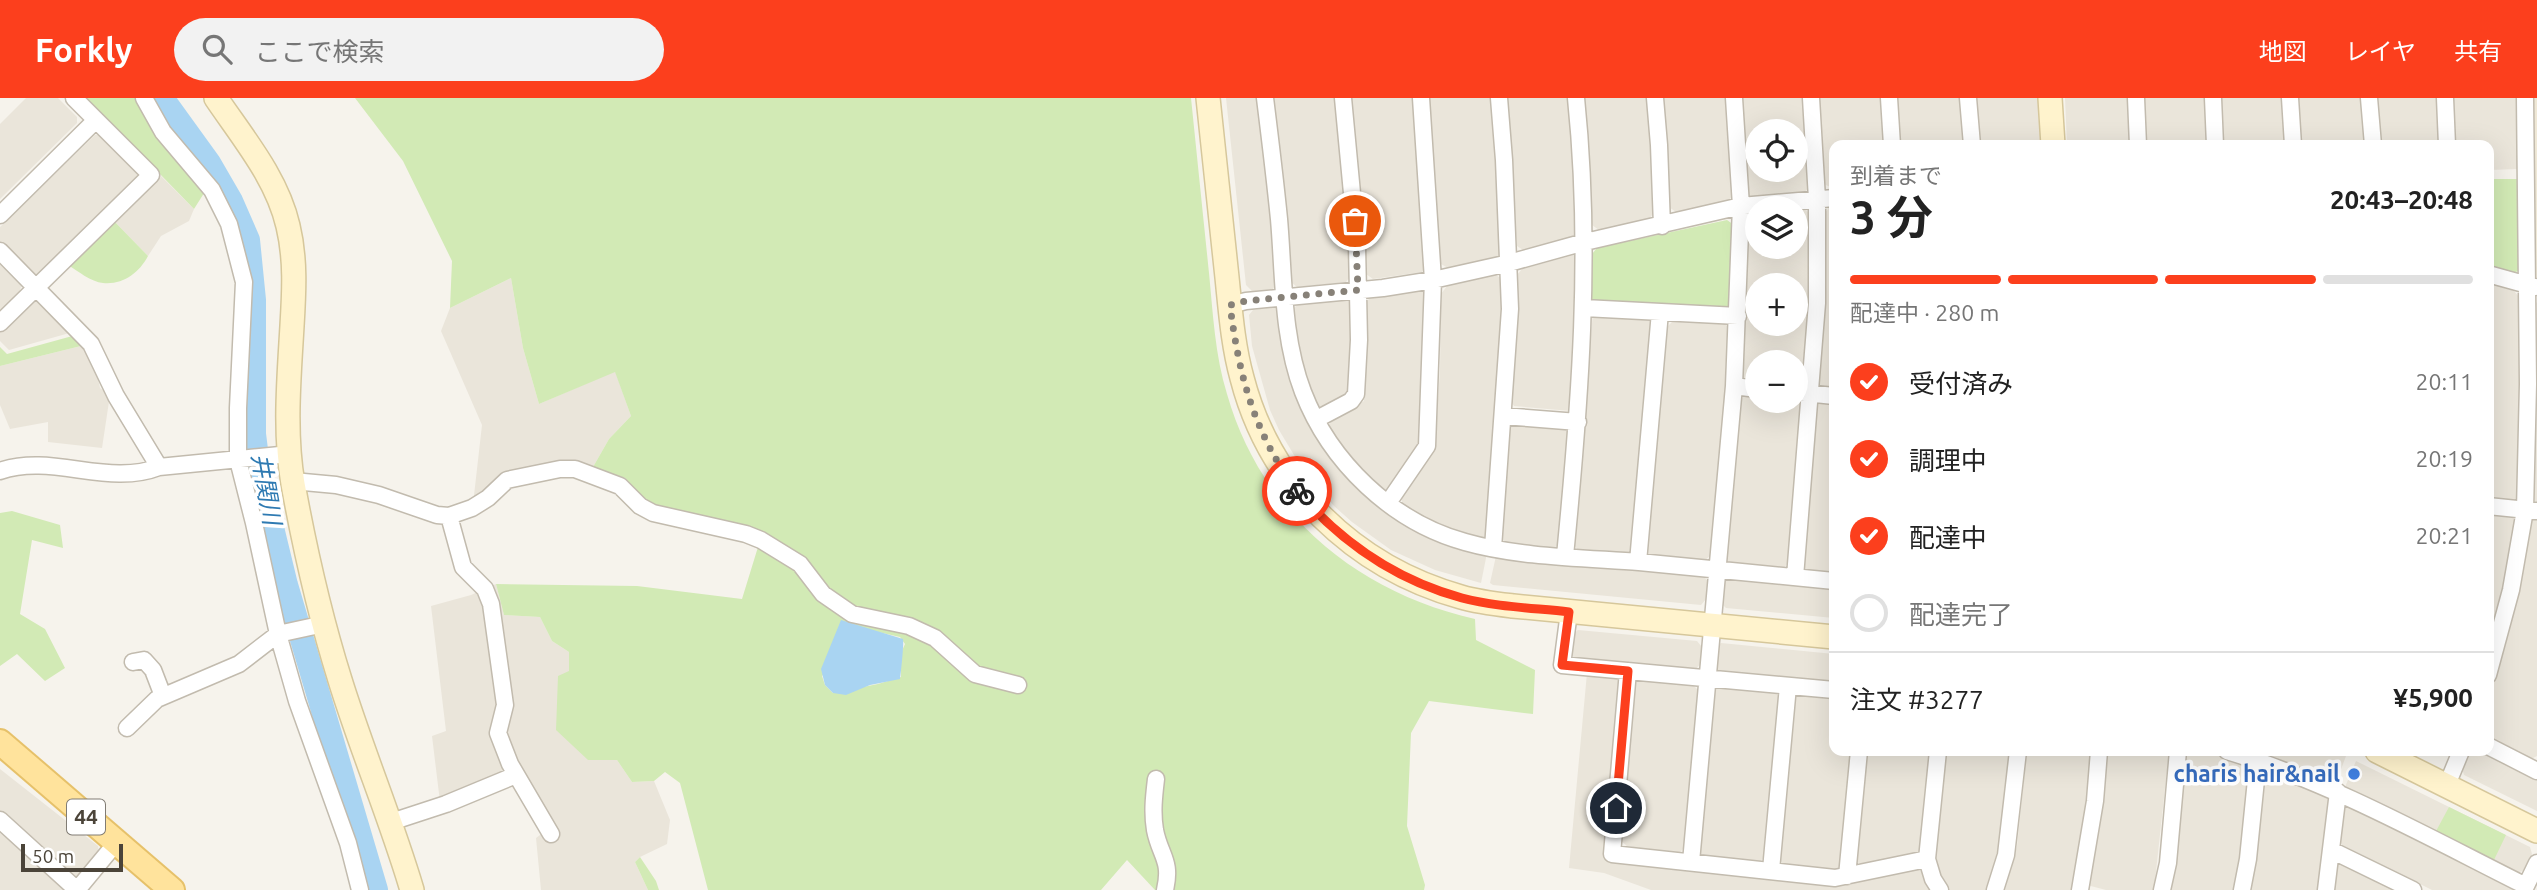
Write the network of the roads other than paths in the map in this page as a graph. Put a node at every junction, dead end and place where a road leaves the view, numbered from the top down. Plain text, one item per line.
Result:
1 (74, 98) edge
2 (144, 98) edge
3 (216, 98) edge
4 (1208, 98) edge
5 (1265, 98) edge
6 (1343, 98) edge
7 (1421, 98) edge
8 (1499, 98) edge
9 (1576, 98) edge
10 (1655, 98) edge
11 (1734, 98) edge
12 (1811, 98) edge
13 (1889, 98) edge
14 (1968, 98) edge
15 (2050, 98) edge
16 (2136, 98) edge
17 (2213, 98) edge
18 (2290, 98) edge
19 (2369, 98) edge
20 (2445, 98) edge
21 (2525, 98) edge
22 (96, 120) junction
23 (1892, 140) edge
24 (1972, 140) edge
25 (2053, 140) edge
26 (2138, 140) edge
27 (2216, 140) edge
28 (2293, 140) edge
29 (2373, 140) edge
30 (2447, 140) edge
31 (1829, 198) edge
32 (1816, 199) junction
33 (1741, 206) junction
34 (0, 215) edge
35 (1662, 226) junction
36 (1585, 242) junction
37 (0, 251) edge
38 (1510, 263) junction
39 (2494, 276) edge
40 (1433, 280) junction
41 (35, 287) junction
42 (2532, 287) edge
43 (1358, 290) junction
44 (1284, 297) junction
45 (1230, 305) junction
46 (1584, 308) junction
47 (1660, 312) junction
48 (1738, 316) junction
49 (0, 323) edge
50 (1808, 357) edge
51 (1734, 386) junction
52 (1745, 387) edge
53 (1808, 394) edge
54 (1829, 396) edge
55 (1801, 413) edge
56 (1503, 416) junction
57 (1317, 419) junction
58 (1578, 422) junction
59 (284, 455) junction
60 (238, 460) junction
61 (159, 467) junction
62 (0, 471) edge
63 (293, 481) junction
64 (1388, 503) junction
65 (2494, 507) edge
66 (2531, 510) edge
67 (449, 516) junction
68 (1493, 548) junction
69 (1565, 556) junction
70 (1639, 562) junction
71 (1717, 570) junction
72 (1795, 577) junction
73 (1829, 580) edge
74 (1569, 612) junction
75 (1712, 624) junction
76 (316, 625) junction
77 (278, 634) junction
78 (1829, 636) edge
79 (2494, 652) edge
80 (133, 662) dead end
81 (1628, 671) junction
82 (1707, 678) junction
83 (1018, 685) dead end
84 (1788, 685) junction
85 (1829, 689) edge
86 (163, 696) junction
87 (127, 728) dead end
88 (0, 742) edge
89 (2494, 749) edge
90 (1859, 756) edge
91 (1937, 756) edge
92 (2017, 756) edge
93 (2099, 756) edge
94 (2178, 756) edge
95 (2244, 756) edge
96 (2387, 756) edge
97 (2459, 756) edge
98 (2258, 760) junction
99 (2537, 771) edge
100 (516, 775) junction
101 (1156, 779) dead end
102 (2447, 785) junction
103 (2338, 792) junction
104 (0, 820) edge
105 (391, 822) junction
106 (2537, 831) edge
107 (551, 834) dead end
108 (116, 843) junction
109 (2331, 850) junction
110 (1927, 859) junction
111 (1691, 862) junction
112 (2537, 863) edge
113 (1771, 870) junction
114 (1847, 876) junction
115 (2525, 888) edge
116 (77, 890) edge
117 (172, 890) edge
118 (360, 890) edge
119 (412, 890) edge
120 (1165, 890) edge
121 (1940, 890) edge
122 (1995, 890) edge
123 (2080, 890) edge
124 (2162, 890) edge
125 (2242, 890) edge
126 (2326, 890) edge
127 (2413, 890) edge

1 - 22 street
2 - 60 street
3 - 59 street
4 - 45 street
5 - 44 street
6 - 43 street
7 - 40 street
8 - 38 street
9 - 36 street
10 - 35 street
11 - 33 street
12 - 32 street
13 - 23 street
14 - 24 street
15 - 25 street
16 - 26 street
17 - 27 street
18 - 28 street
19 - 29 street
20 - 30 street
21 - 42 street
22 - 34 street
22 - 41 street
31 - 32 street
32 - 33 street
32 - 50 street
33 - 35 street
33 - 48 street
35 - 36 street
36 - 38 street
36 - 46 street
37 - 41 street
38 - 40 street
38 - 56 street
39 - 42 street
40 - 43 street
40 - 64 street
41 - 49 street
41 - 61 street
42 - 66 street
43 - 44 street
43 - 57 street
44 - 45 street
44 - 57 street
45 - 74 street
46 - 47 street
46 - 58 street
47 - 48 street
47 - 70 street
48 - 51 street
51 - 52 street
51 - 71 street
53 - 54 street
55 - 72 street
56 - 58 street
56 - 68 street
57 - 64 street
58 - 69 street
59 - 60 street
59 - 63 street
60 - 61 street
60 - 77 street
61 - 62 street
63 - 67 street
63 - 76 street
64 - 68 street
65 - 66 street
66 - 79 street
67 - 83 street
67 - 100 street
68 - 69 street
69 - 70 street
70 - 71 street
71 - 72 street
71 - 75 street
72 - 73 street
74 - 75 street
74 - 81 street
75 - 78 street
75 - 82 street
76 - 77 street
76 - 105 street
77 - 86 street
77 - 118 street
80 - 86 street
81 - 82 street
81 - 111 street
82 - 84 street
82 - 111 street
84 - 85 street
84 - 113 street
86 - 87 street
88 - 108 main road, 44
89 - 99 street
90 - 114 street
91 - 110 street
92 - 122 street
93 - 123 street
94 - 124 street
95 - 98 street
96 - 102 street
97 - 102 street
98 - 103 street
98 - 125 street
100 - 105 street
100 - 107 street
101 - 120 street
102 - 106 street
103 - 109 street
103 - 115 street
104 - 116 street
105 - 119 street
108 - 116 street
108 - 117 main road, 44
109 - 126 street
109 - 127 street
110 - 114 street
110 - 121 street
111 - 113 street
112 - 115 street
113 - 114 street

